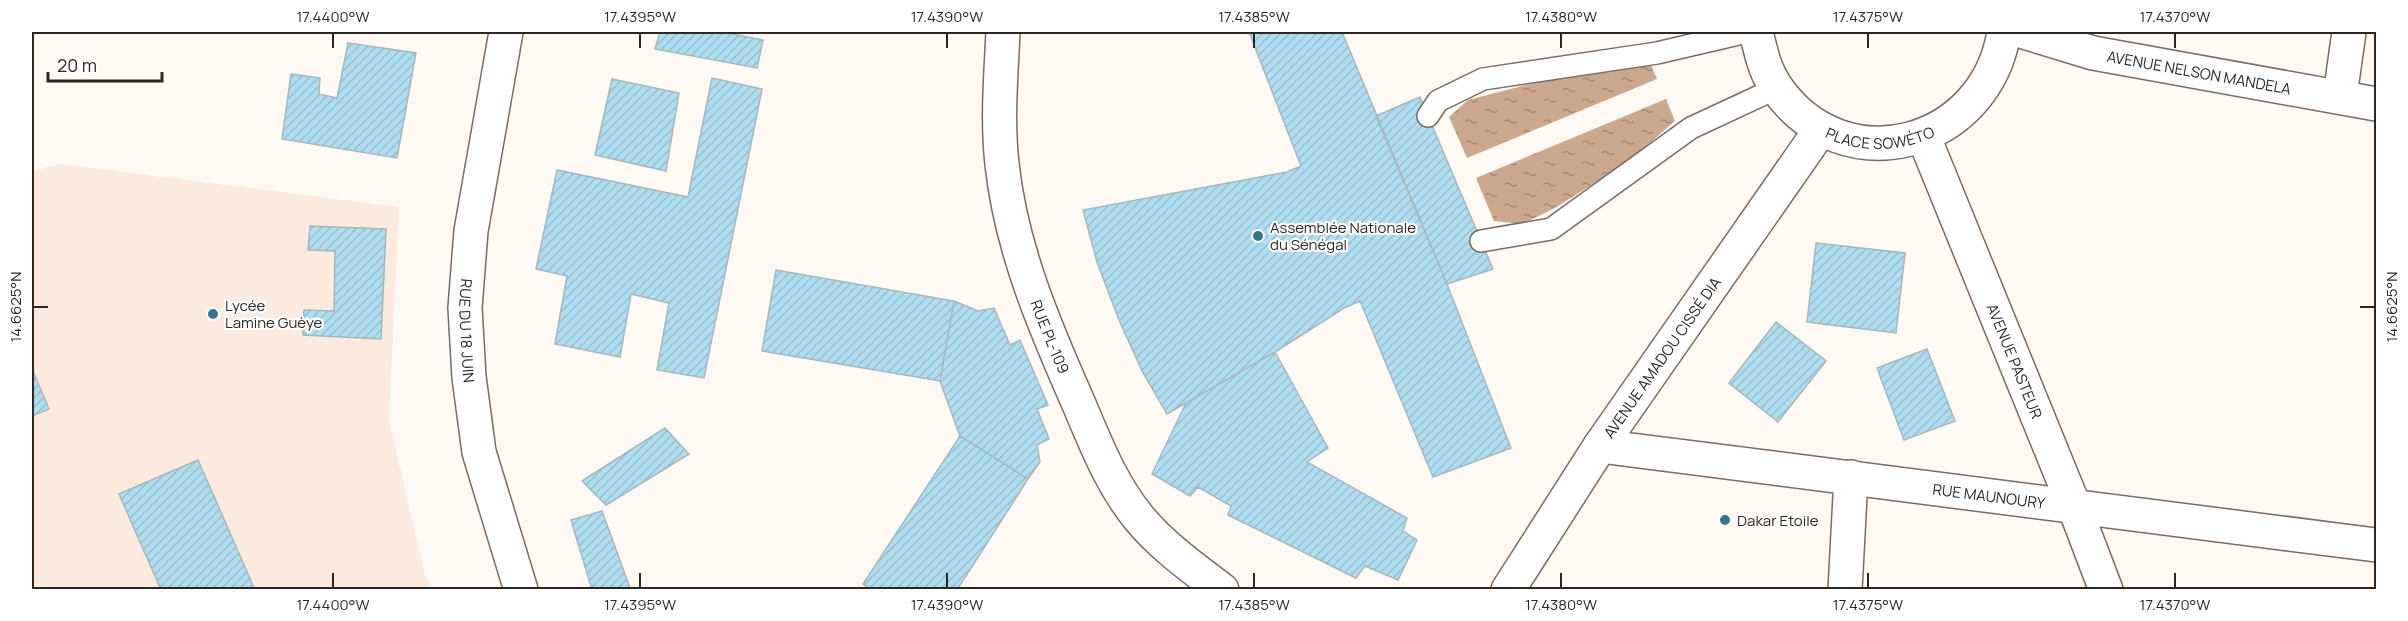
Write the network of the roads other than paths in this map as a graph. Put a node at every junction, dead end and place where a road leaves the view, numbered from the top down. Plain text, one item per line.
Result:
1 (506, 32) edge
2 (1003, 32) edge
3 (1747, 32) edge
4 (1756, 32) edge
5 (2004, 32) edge
6 (2024, 32) edge
7 (2349, 32) edge
8 (1777, 88) junction
9 (2340, 96) junction
10 (2376, 104) edge
11 (1428, 116) dead end
12 (1821, 129) junction
13 (1923, 135) junction
14 (1481, 241) dead end
15 (1600, 446) junction
16 (1851, 477) junction
17 (2074, 506) junction
18 (2376, 545) edge
19 (521, 590) edge
20 (1222, 590) edge
21 (1508, 590) edge
22 (1845, 590) edge
23 (2106, 590) edge

1 - 19 street, RUE DU 18 JUIN
2 - 20 street, RUE PL-109
3 - 11 lane
4 - 8 street, PLACE SOWÉTO
5 - 13 street, PLACE SOWÉTO
6 - 9 street, AVENUE NELSON MANDELA
7 - 9 street
8 - 12 street, PLACE SOWÉTO
8 - 14 lane
9 - 10 street, AVENUE NELSON MANDELA
12 - 13 street, PLACE SOWÉTO
12 - 15 street, AVENUE AMADOU CISSÉ DIA
13 - 17 street, AVENUE PASTEUR
15 - 16 street, RUE MAUNOURY
15 - 21 street, AVENUE AMADOU CISSÉ DIA
16 - 17 street, RUE MAUNOURY
16 - 22 street
17 - 18 street, RUE MAUNOURY
17 - 23 street, AVENUE PASTEUR

